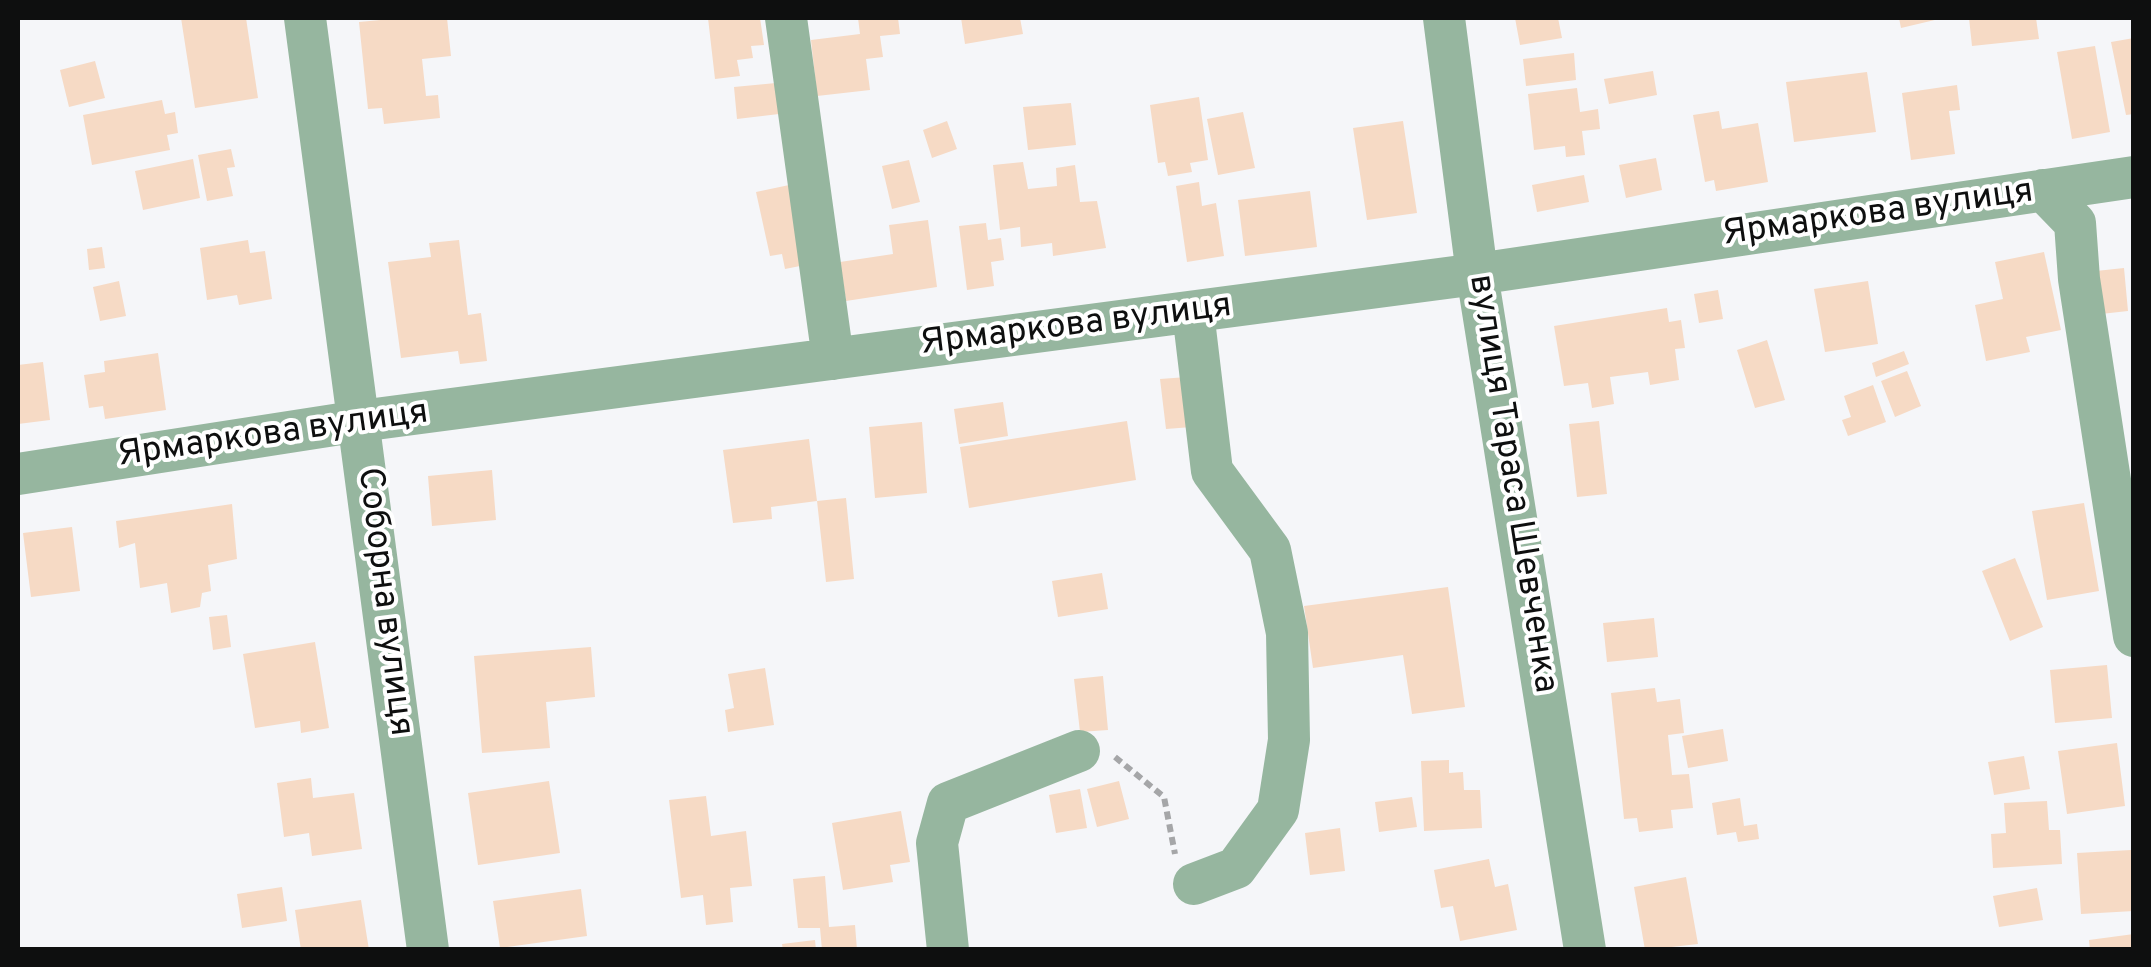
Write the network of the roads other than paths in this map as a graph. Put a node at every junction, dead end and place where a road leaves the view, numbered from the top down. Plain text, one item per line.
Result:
1 (304, 18) edge
2 (786, 18) edge
3 (1444, 18) edge
4 (2134, 177) edge
5 (2043, 190) junction
6 (1478, 274) junction
7 (1193, 312) junction
8 (833, 359) junction
9 (360, 421) junction
10 (18, 474) edge
11 (2134, 636) edge
12 (1079, 750) road end
13 (1194, 884) road end
14 (428, 950) edge
15 (948, 950) edge
16 (1585, 950) edge

1 - 9 street, Соборна вулиця
2 - 8 street
3 - 6 street, вулиця Тараса Шевченка
4 - 5 street, Ярмаркова вулиця
5 - 6 street, Ярмаркова вулиця
5 - 11 street
6 - 7 street, Ярмаркова вулиця
6 - 16 street, вулиця Тараса Шевченка
7 - 8 street, Ярмаркова вулиця
7 - 13 street
8 - 9 street, Ярмаркова вулиця
9 - 10 street, Ярмаркова вулиця
9 - 14 street, Соборна вулиця
12 - 15 street

